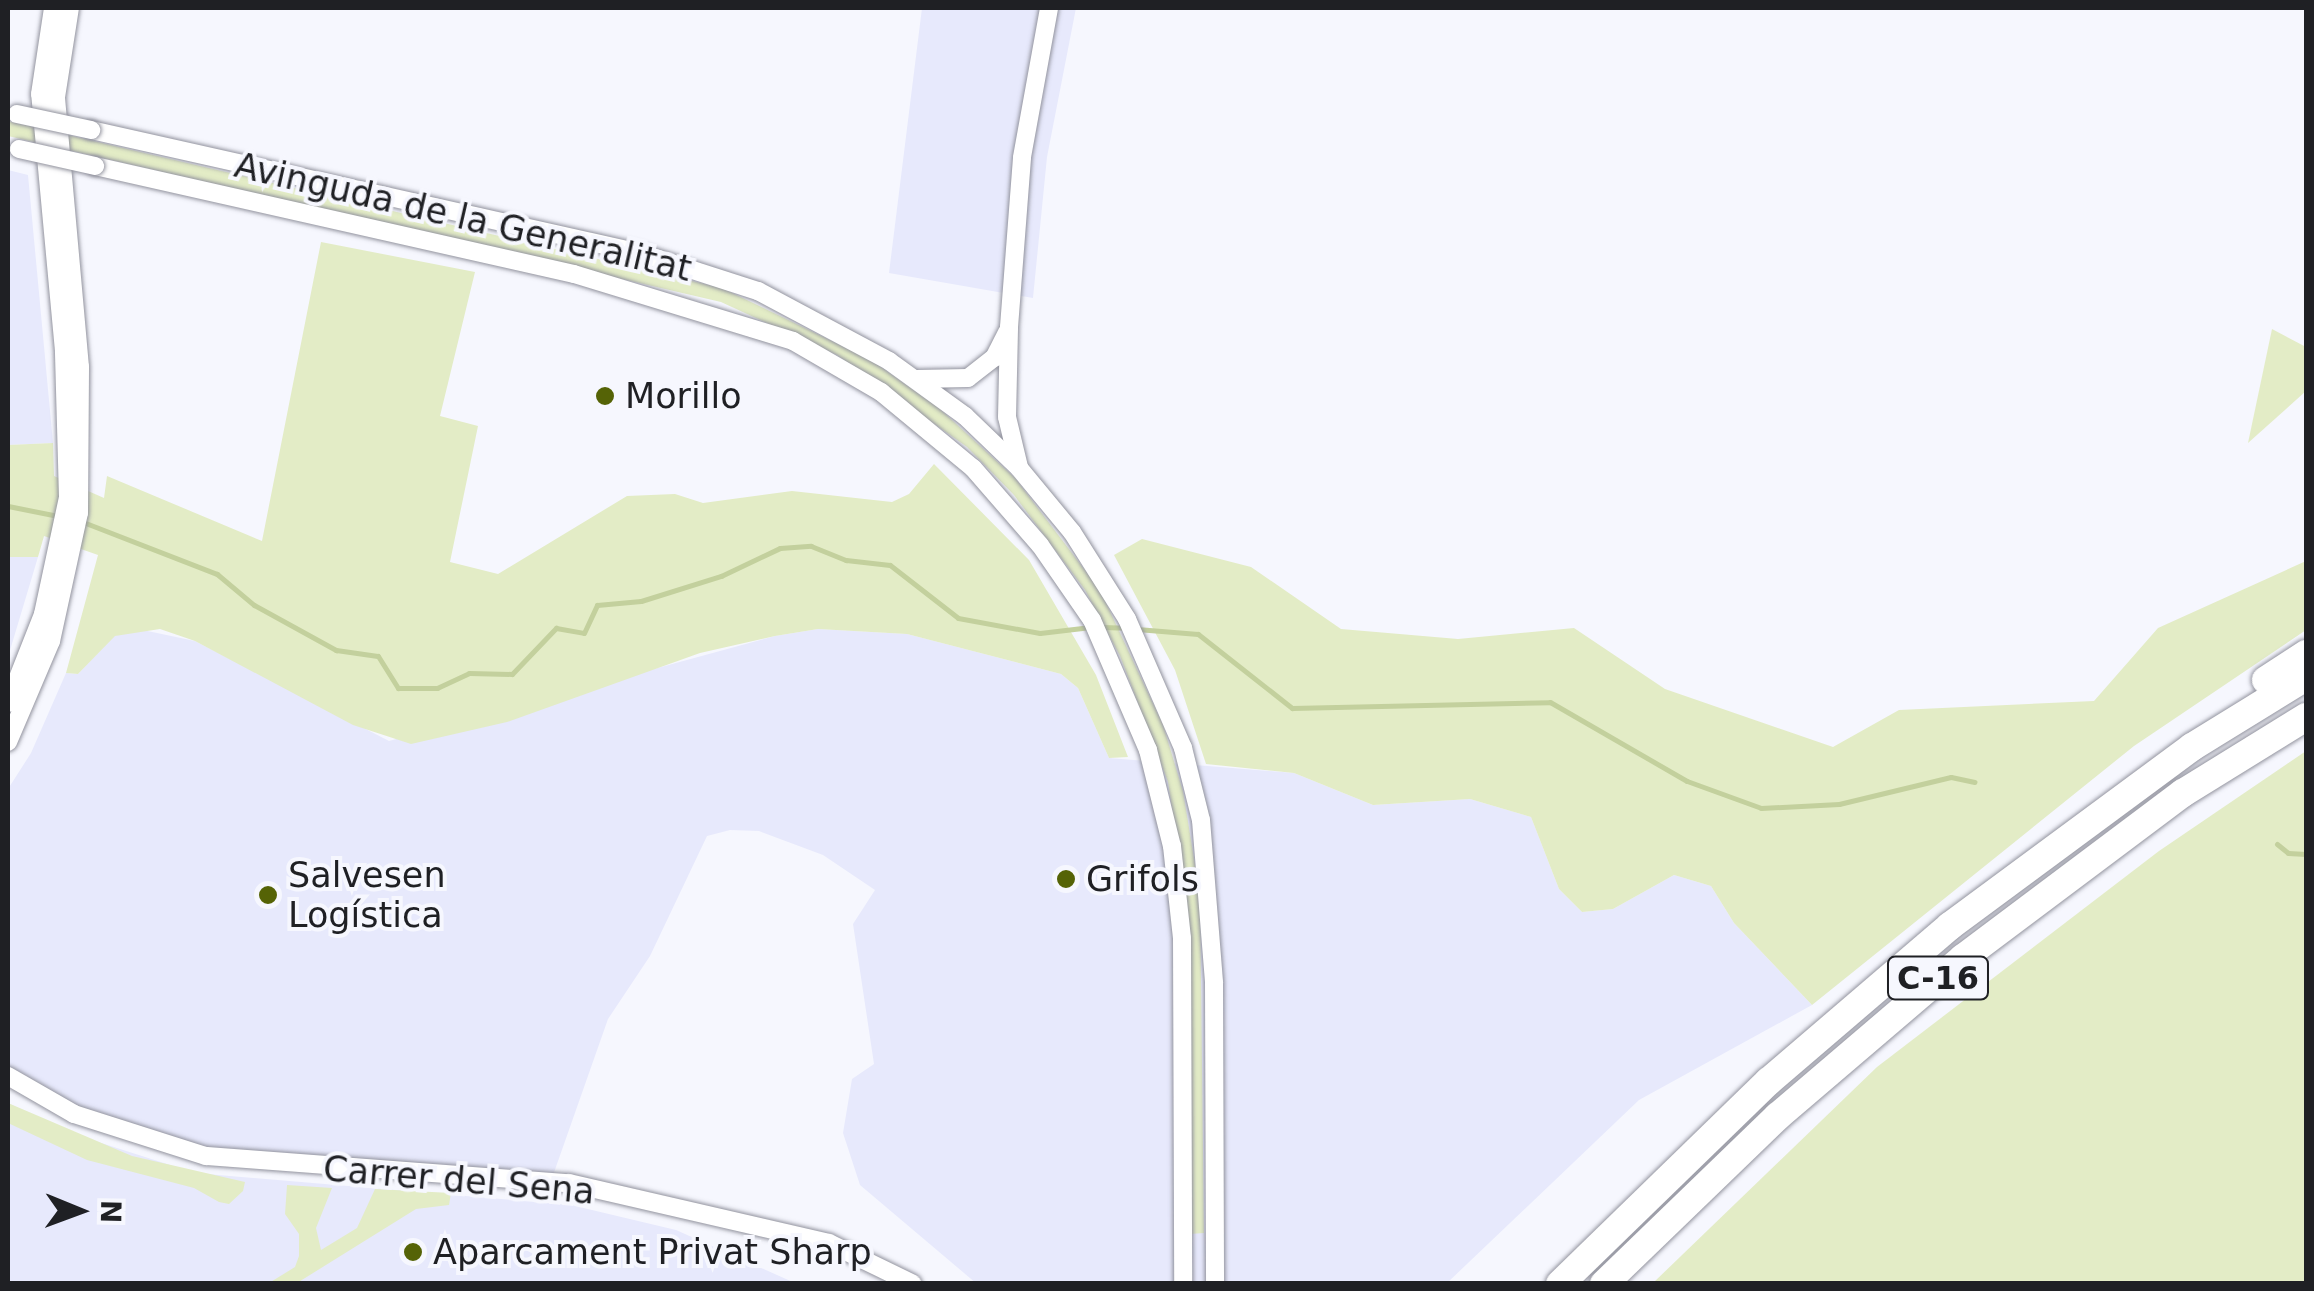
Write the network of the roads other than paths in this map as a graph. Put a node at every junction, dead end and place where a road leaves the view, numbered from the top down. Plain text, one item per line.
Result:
1 (53, 8) edge
2 (70, 8) edge
3 (1049, 8) edge
4 (12, 113) edge
5 (14, 148) edge
6 (1009, 327) junction
7 (913, 378) junction
8 (1020, 468) junction
9 (74, 477) junction
10 (69, 544) junction
11 (2306, 654) edge
12 (2306, 677) edge
13 (8, 703) edge
14 (2306, 717) edge
15 (8, 742) edge
16 (2192, 748) junction
17 (8, 1076) edge
18 (913, 1284) edge
19 (1180, 1284) edge
20 (1215, 1284) edge
21 (1560, 1284) edge
22 (1604, 1284) edge

1 - 9 street
2 - 9 street
3 - 6 street
4 - 7 street, Avinguda de la Generalitat, bridge
5 - 19 street, Avinguda de la Generalitat, bridge
6 - 7 street
6 - 8 street
7 - 8 street, Avinguda de la Generalitat
8 - 20 street, Avinguda de la Generalitat
9 - 10 street
10 - 13 street
10 - 15 street
11 - 16 highway
12 - 16 highway, C-16
14 - 22 highway, C-16
16 - 21 highway, C-16
17 - 18 street, Carrer del Sena

